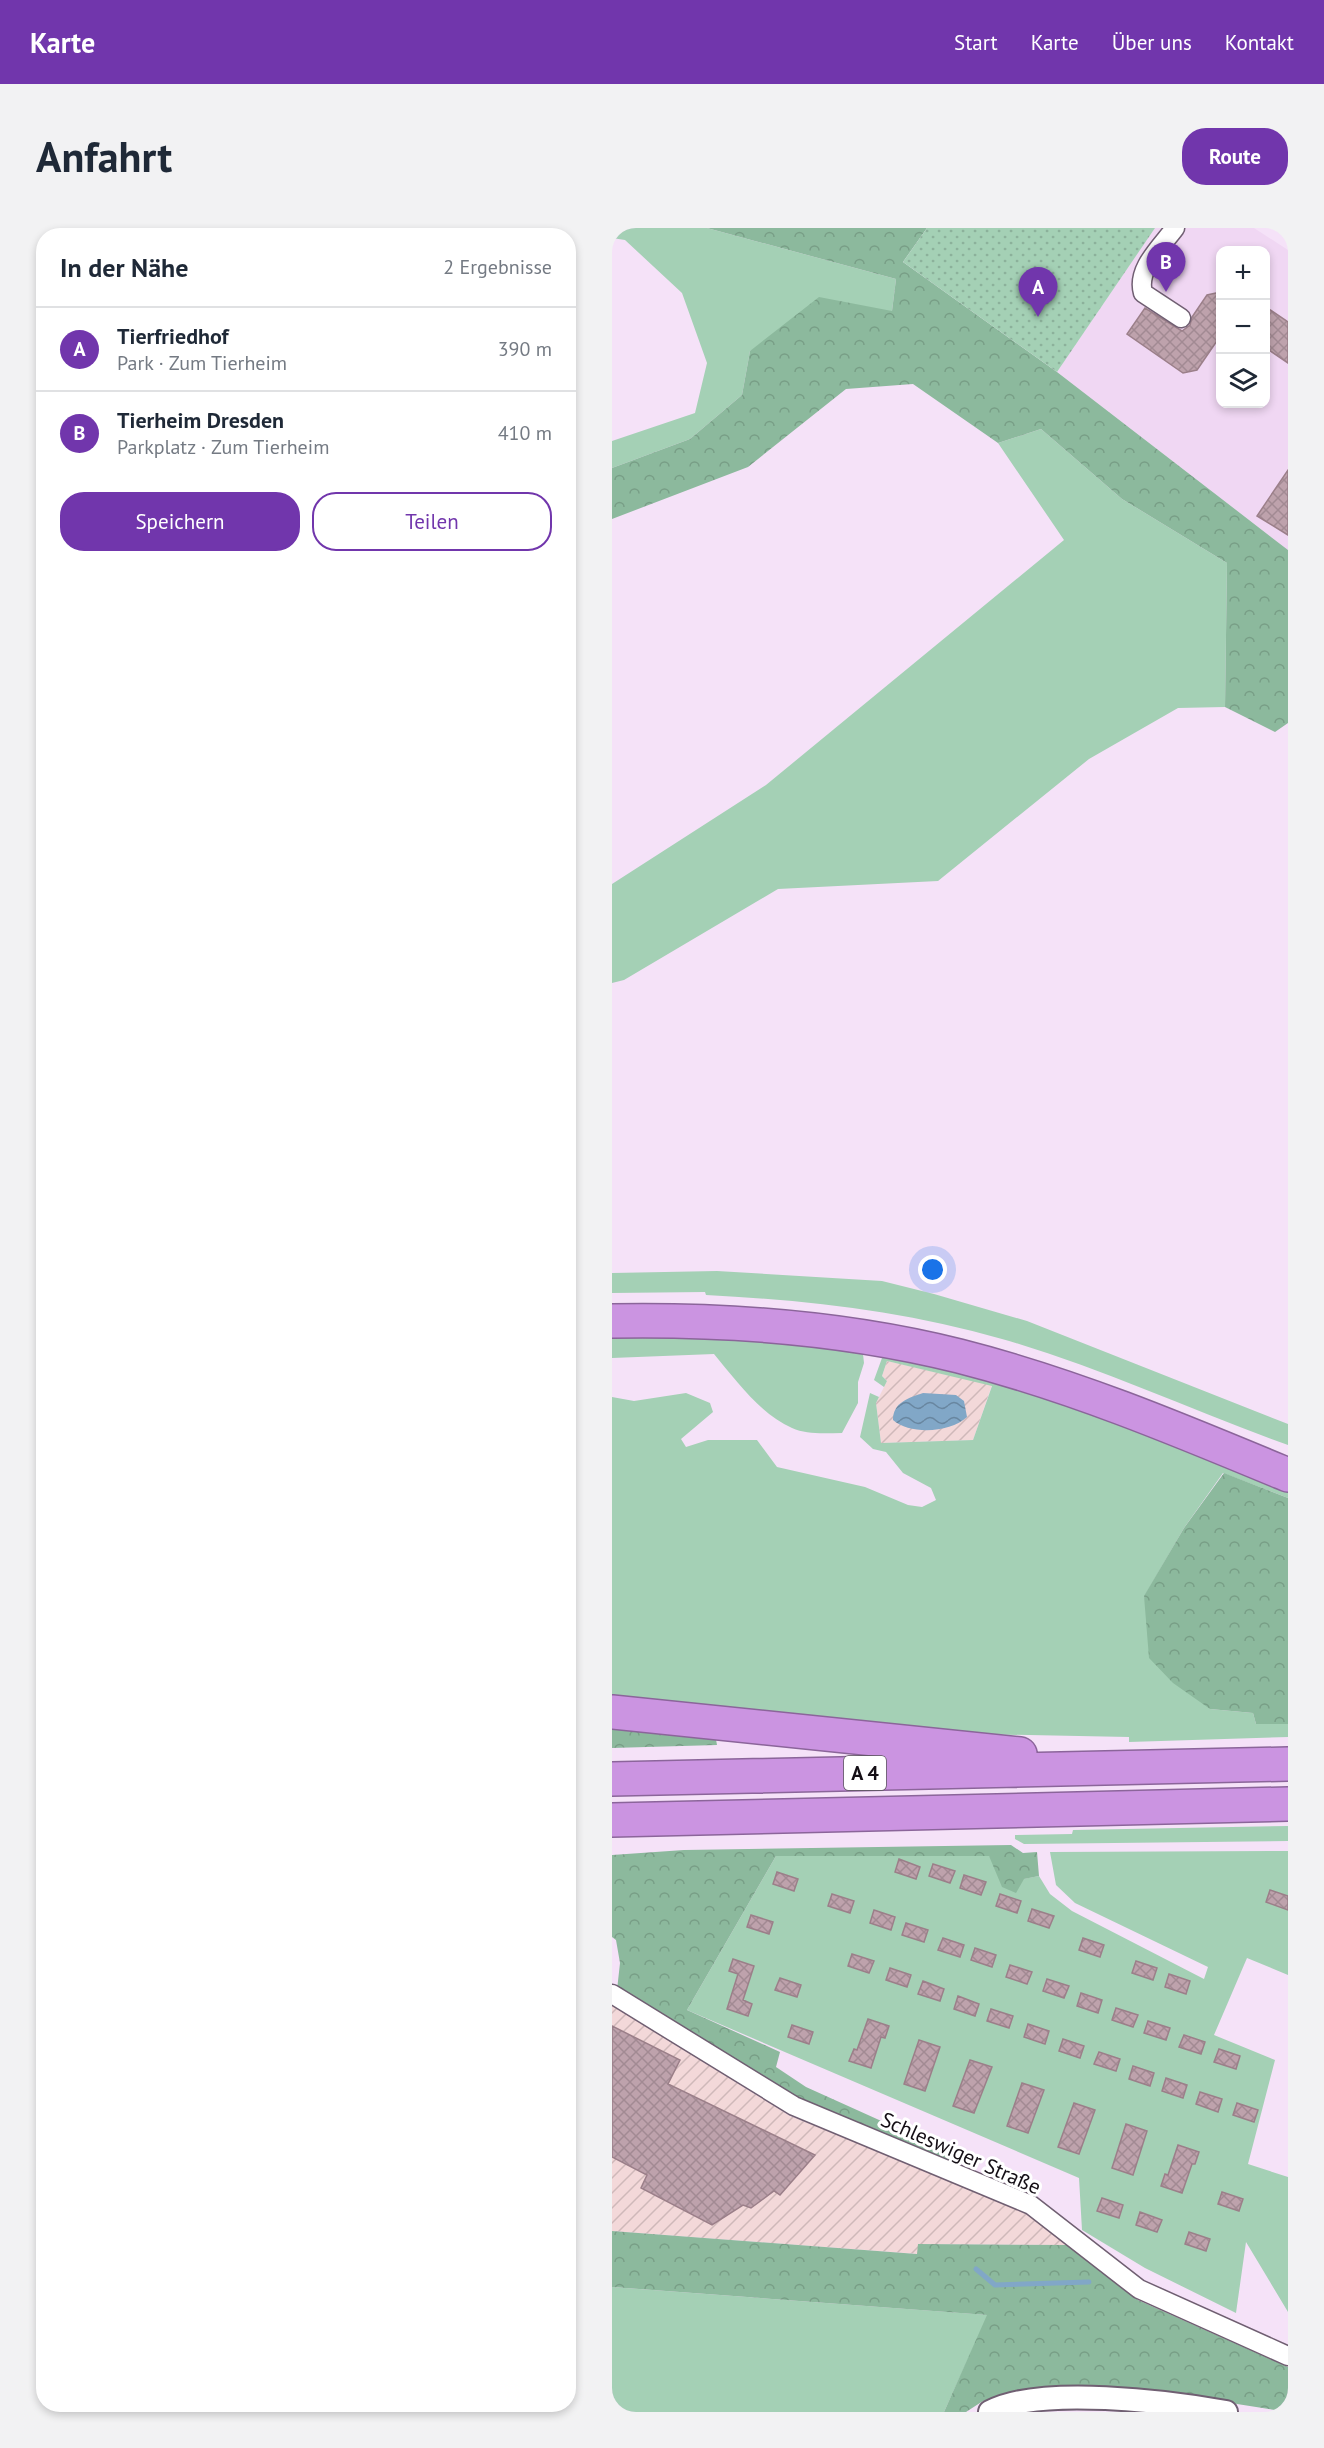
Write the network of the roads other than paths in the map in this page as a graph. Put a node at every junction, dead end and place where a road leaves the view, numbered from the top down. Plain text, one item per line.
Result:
1 (1175, 228) edge
2 (1181, 318) dead end
3 (612, 1303) edge
4 (612, 1321) edge
5 (1288, 1456) edge
6 (1288, 1474) edge
7 (612, 1712) edge
8 (1288, 1764) edge
9 (1117, 1768) junction
10 (612, 1779) edge
11 (1288, 1804) edge
12 (654, 1819) junction
13 (612, 1820) edge
14 (612, 1832) edge
15 (612, 1994) edge
16 (1288, 2356) edge
17 (990, 2412) edge
18 (1226, 2412) edge

1 - 2 street
3 - 5 highway
4 - 6 highway
7 - 9 highway
8 - 9 highway, A 4
9 - 10 highway, A 4
11 - 12 highway, A 4
12 - 13 highway, A 4
12 - 14 highway, A 4
15 - 16 street, Schleswiger Straße
17 - 18 street

